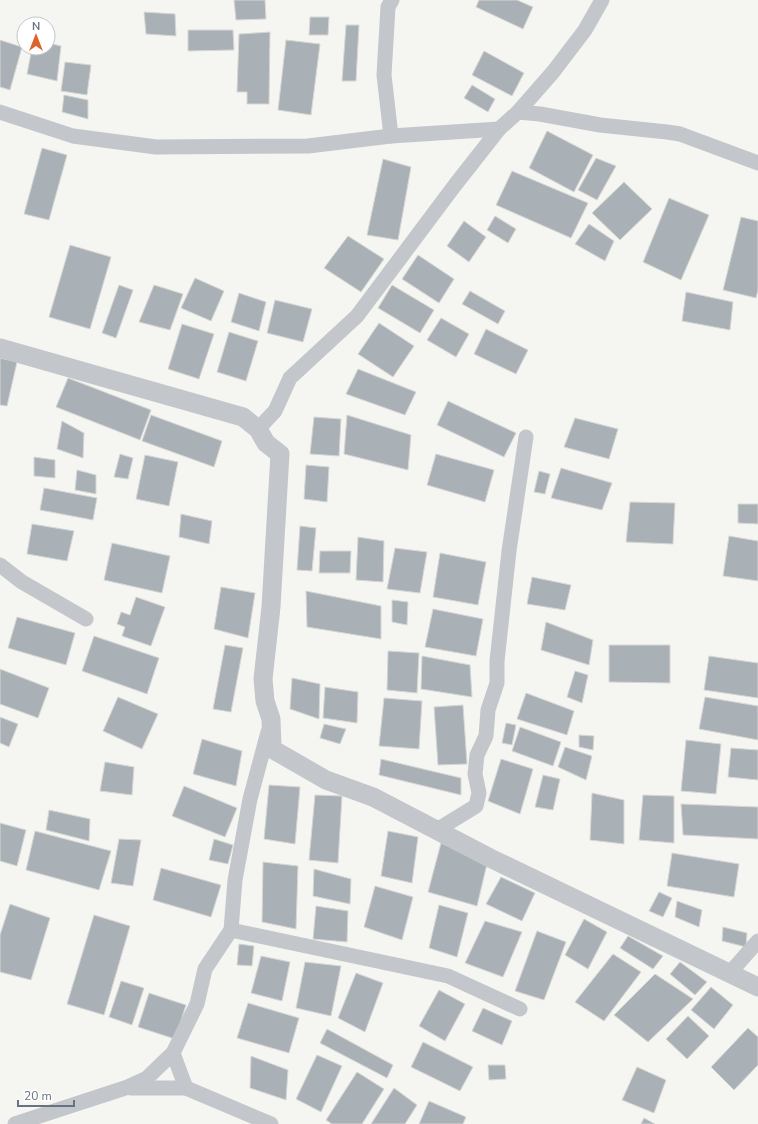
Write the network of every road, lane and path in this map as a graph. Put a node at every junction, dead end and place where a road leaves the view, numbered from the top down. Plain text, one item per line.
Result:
1 (392, 0) edge
2 (602, 0) edge
3 (0, 112) edge
4 (518, 112) junction
5 (499, 129) junction
6 (391, 136) junction
7 (758, 163) edge
8 (0, 348) edge
9 (258, 429) junction
10 (526, 437) dead end
11 (0, 565) edge
12 (86, 618) dead end
13 (271, 719) junction
14 (437, 830) junction
15 (231, 930) junction
16 (758, 942) edge
17 (729, 974) junction
18 (758, 987) edge
19 (520, 1009) dead end
20 (173, 1053) junction
21 (125, 1088) junction
22 (186, 1088) junction
23 (15, 1124) edge
24 (271, 1124) edge

1 - 6 street
2 - 4 street
3 - 6 street
4 - 5 street
4 - 7 street
5 - 6 street
5 - 9 street
8 - 9 street
9 - 13 street
10 - 14 street
11 - 12 street
13 - 14 street
13 - 15 street
14 - 17 street
15 - 19 street
15 - 20 street
16 - 17 street
17 - 18 street
20 - 21 street
20 - 22 street
21 - 22 street
21 - 23 street
22 - 24 street

